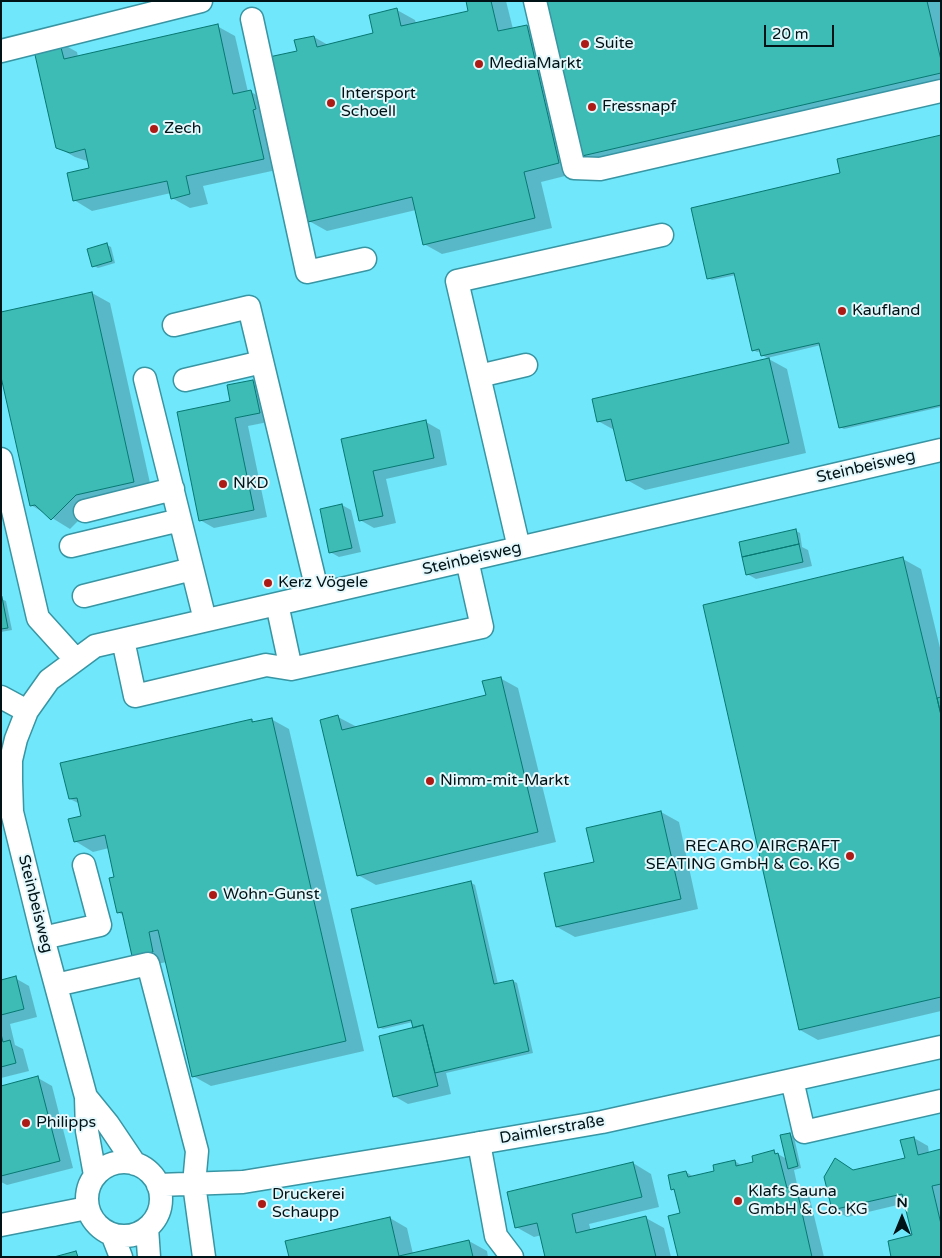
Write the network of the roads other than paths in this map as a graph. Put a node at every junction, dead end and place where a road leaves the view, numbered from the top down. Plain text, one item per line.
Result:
1 (201, 1) edge
2 (535, 1) edge
3 (252, 19) dead end
4 (1, 51) edge
5 (941, 91) edge
6 (662, 235) dead end
7 (365, 259) dead end
8 (174, 325) dead end
9 (262, 362) junction
10 (526, 365) dead end
11 (479, 376) junction
12 (146, 379) dead end
13 (185, 380) dead end
14 (941, 450) edge
15 (1, 460) edge
16 (173, 490) junction
17 (85, 511) dead end
18 (180, 520) junction
19 (71, 546) dead end
20 (519, 548) junction
21 (467, 560) junction
22 (192, 569) junction
23 (318, 594) junction
24 (84, 596) dead end
25 (276, 604) junction
26 (205, 620) junction
27 (123, 640) junction
28 (76, 660) junction
29 (291, 669) junction
30 (1, 697) edge
31 (28, 711) junction
32 (6, 787) edge
33 (84, 865) dead end
34 (43, 938) junction
35 (56, 985) junction
36 (941, 1047) edge
37 (792, 1080) junction
38 (86, 1097) junction
39 (941, 1101) edge
40 (478, 1143) junction
41 (135, 1164) junction
42 (95, 1175) junction
43 (194, 1184) junction
44 (158, 1185) junction
45 (87, 1208) junction
46 (1, 1225) edge
47 (147, 1228) junction
48 (112, 1234) junction
49 (121, 1257) edge
50 (148, 1257) edge
51 (204, 1257) edge
52 (512, 1257) edge

1 - 4 street
2 - 5 street
3 - 7 street
6 - 11 street
8 - 9 street
9 - 13 street
9 - 23 street
10 - 11 street
11 - 20 street
12 - 16 street
14 - 20 street, Steinbeisweg
15 - 28 street
16 - 17 street
16 - 18 street
18 - 19 street
18 - 22 street
20 - 21 street, Steinbeisweg
21 - 23 street, Steinbeisweg
21 - 29 street
22 - 24 street
22 - 26 street
23 - 25 street, Steinbeisweg
25 - 26 street, Steinbeisweg
25 - 29 street
26 - 27 street, Steinbeisweg
27 - 28 street, Steinbeisweg
27 - 29 street
28 - 31 street, Steinbeisweg
30 - 31 street
31 - 32 street, Steinbeisweg
32 - 34 street, Steinbeisweg
33 - 34 street
34 - 35 street, Steinbeisweg
35 - 38 street, Steinbeisweg
35 - 43 street
36 - 37 street, Daimlerstraße
37 - 39 street
37 - 40 street, Daimlerstraße
38 - 41 street, Steinbeisweg
38 - 42 street, Steinbeisweg
40 - 43 street, Daimlerstraße
40 - 52 street
41 - 42 street
41 - 44 street
42 - 45 street
43 - 44 street, Daimlerstraße
43 - 51 street
44 - 47 street
45 - 46 street
45 - 48 street
47 - 48 street
47 - 50 street
48 - 49 street

